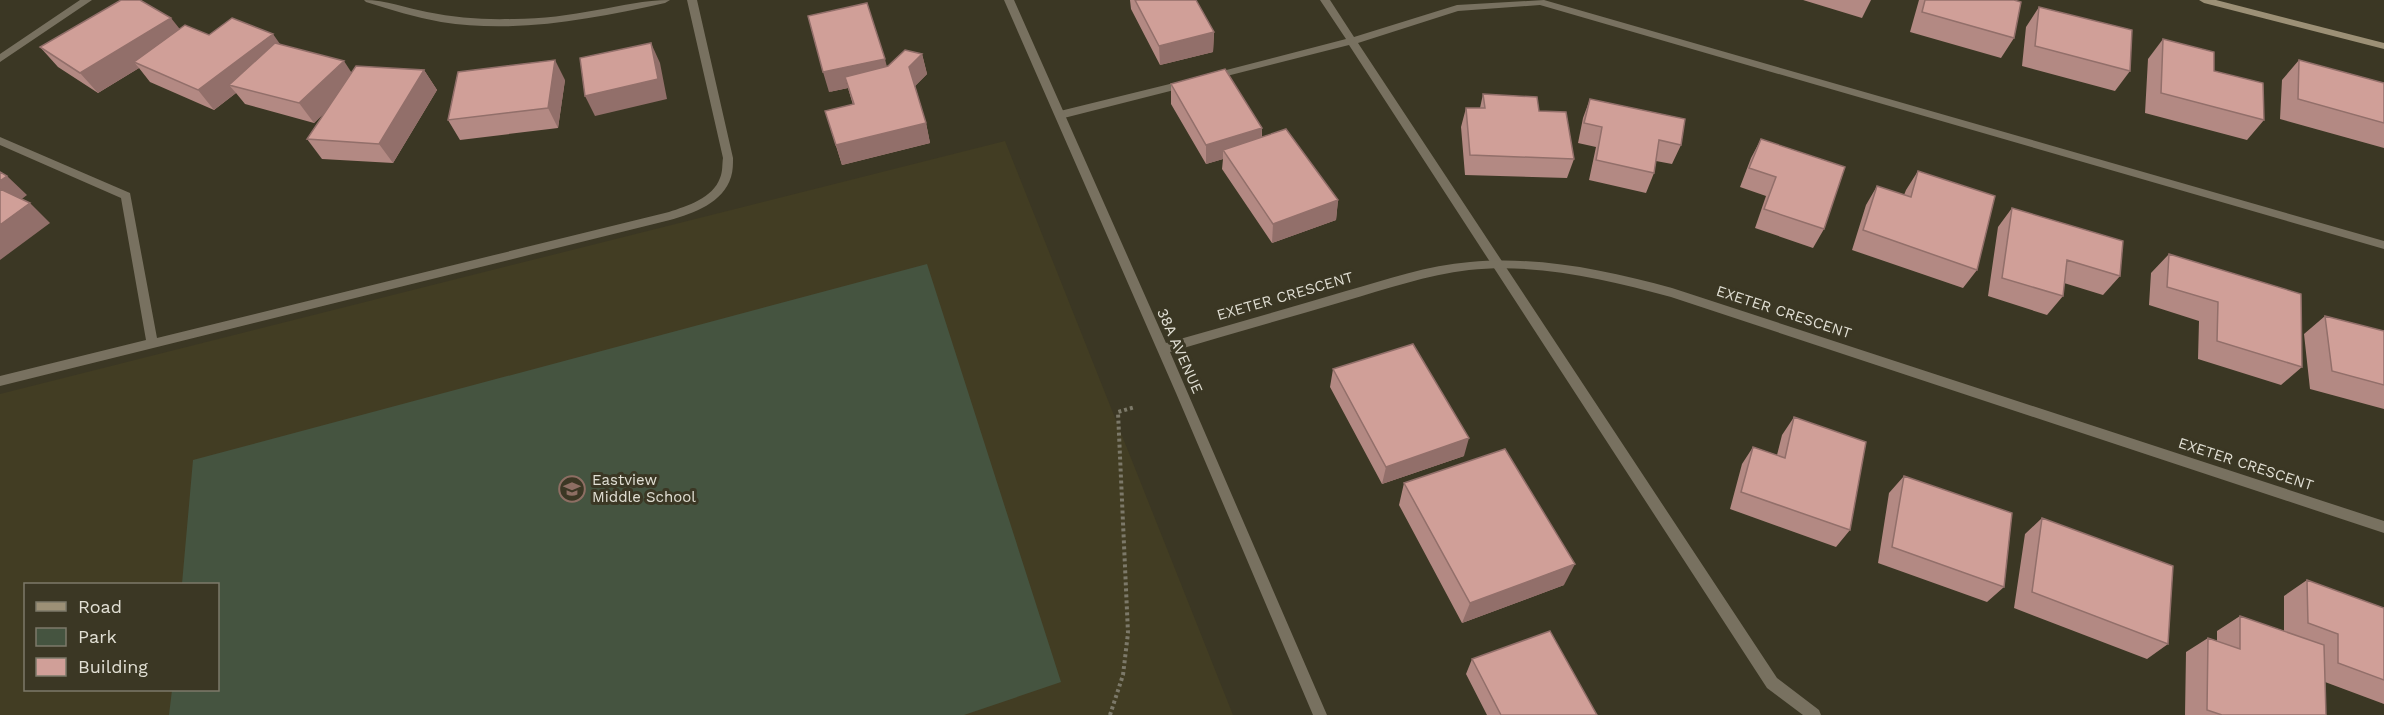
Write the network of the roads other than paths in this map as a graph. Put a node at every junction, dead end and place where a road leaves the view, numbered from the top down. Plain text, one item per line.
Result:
1 (87, 0) edge
2 (369, 0) edge
3 (665, 0) edge
4 (692, 0) edge
5 (1009, 0) edge
6 (1325, 0) edge
7 (2204, 0) edge
8 (1352, 42) junction
9 (2384, 46) edge
10 (0, 59) edge
11 (1060, 116) junction
12 (0, 141) edge
13 (2384, 245) edge
14 (1496, 265) junction
15 (152, 343) junction
16 (1162, 349) junction
17 (0, 381) edge
18 (2384, 527) edge
19 (1320, 715) edge
20 (1814, 715) edge

1 - 10 street
2 - 3 street
4 - 15 street
5 - 11 street, 38A AVENUE
6 - 8 street
7 - 9 street
8 - 11 street
8 - 13 street
8 - 14 street
11 - 16 street, 38A AVENUE
12 - 15 street
14 - 16 street, EXETER CRESCENT
14 - 18 street, EXETER CRESCENT
14 - 20 street
15 - 17 street
16 - 19 street, 38A AVENUE

